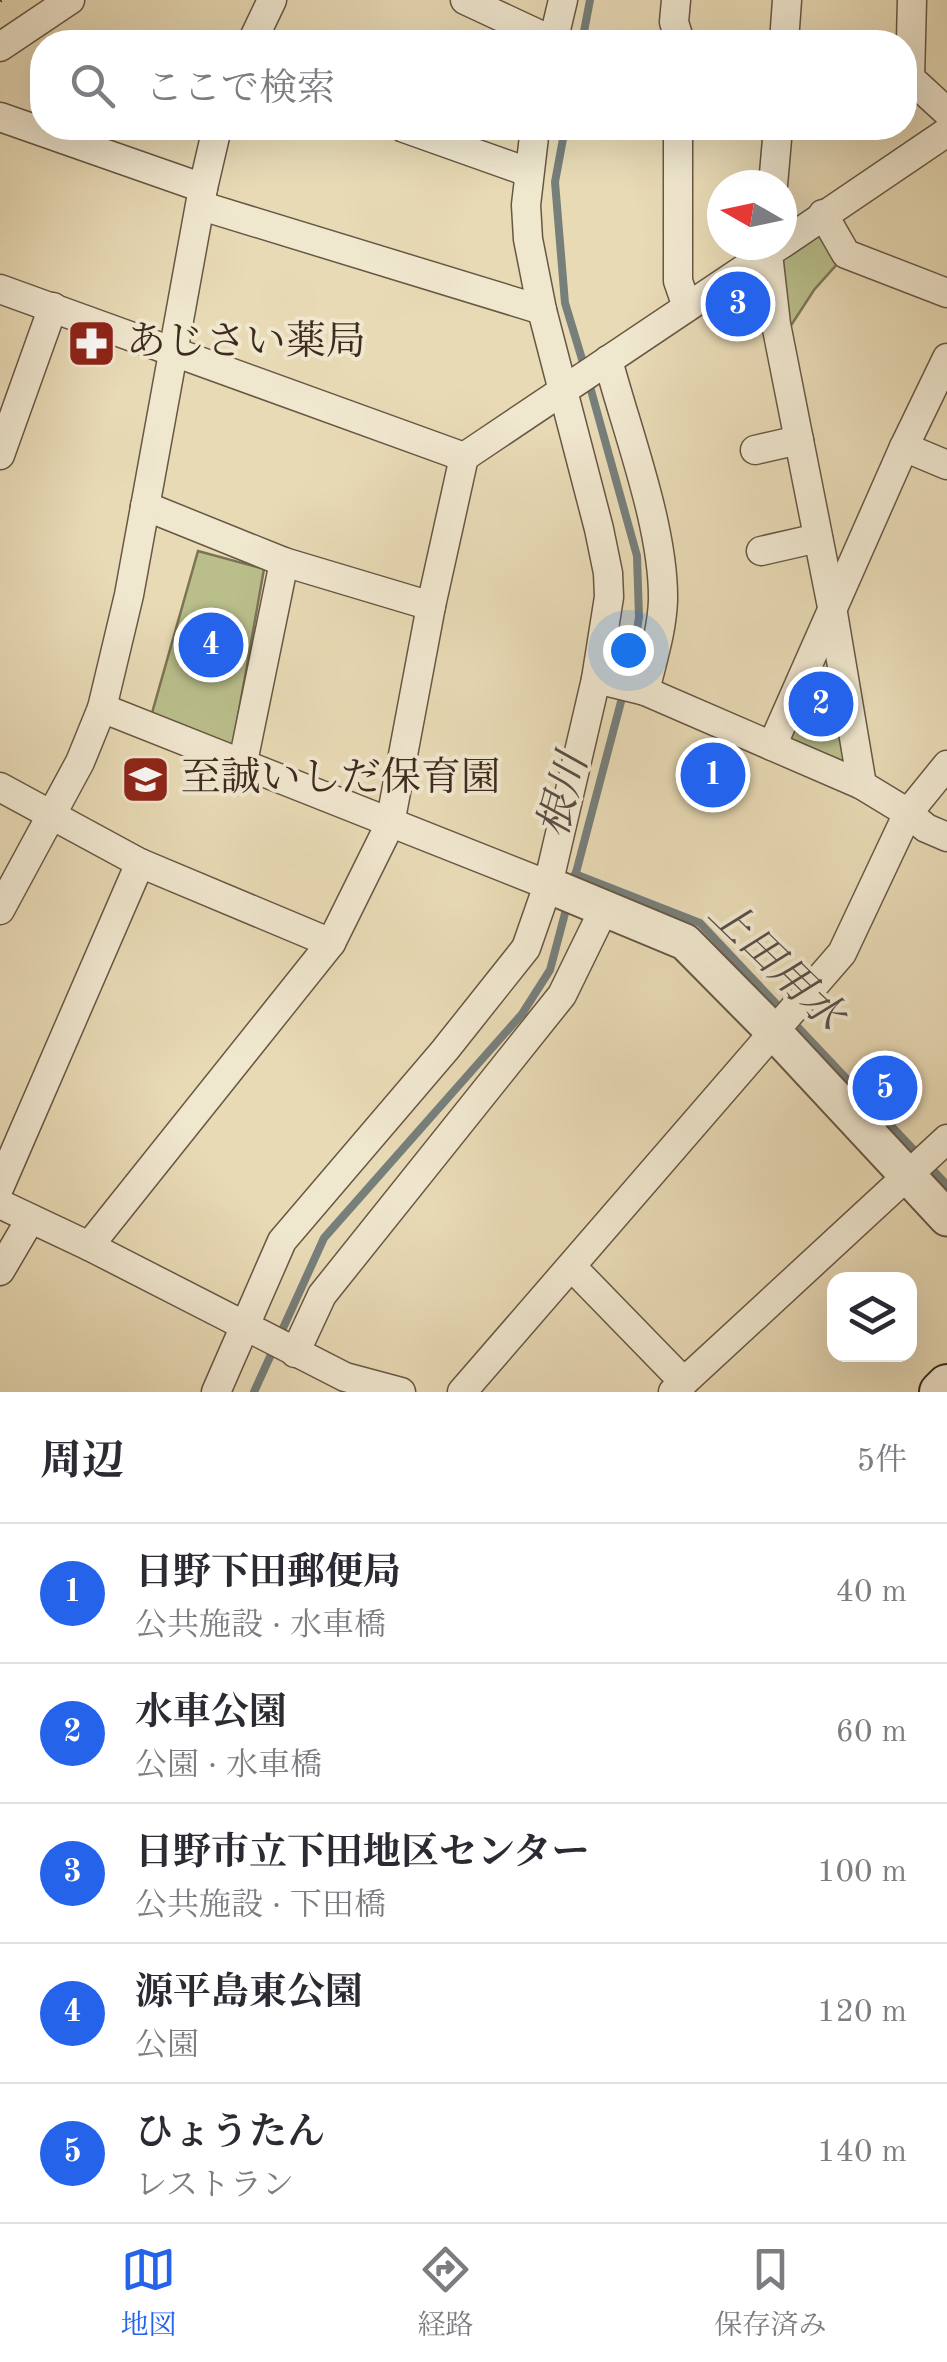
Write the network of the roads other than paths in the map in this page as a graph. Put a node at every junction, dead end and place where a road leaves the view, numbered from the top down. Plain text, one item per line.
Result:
1 (70, 0) edge
2 (272, 0) edge
3 (465, 0) edge
4 (563, 0) edge
5 (676, 0) edge
6 (786, 0) edge
7 (912, 0) edge
8 (258, 30) edge
9 (528, 30) edge
10 (556, 30) edge
11 (676, 30) edge
12 (785, 30) edge
13 (910, 30) edge
14 (0, 47) edge
15 (917, 86) edge
16 (947, 112) edge
17 (0, 117) edge
18 (30, 129) edge
19 (947, 132) edge
20 (58, 140) edge
21 (214, 140) edge
22 (438, 140) edge
23 (533, 140) edge
24 (678, 140) edge
25 (777, 140) edge
26 (774, 170) edge
27 (528, 172) junction
28 (202, 197) junction
29 (823, 214) junction
30 (797, 232) edge
31 (755, 260) edge
32 (776, 260) edge
33 (0, 289) edge
34 (947, 293) edge
35 (53, 308) junction
36 (686, 308) junction
37 (542, 310) junction
38 (174, 351) junction
39 (947, 358) edge
40 (603, 363) junction
41 (568, 386) junction
42 (798, 440) junction
43 (904, 447) junction
44 (755, 450) dead end
45 (0, 455) edge
46 (464, 456) junction
47 (947, 465) edge
48 (145, 506) junction
49 (818, 538) junction
50 (760, 551) dead end
51 (284, 562) junction
52 (431, 606) junction
53 (832, 607) junction
54 (596, 679) junction
55 (645, 691) junction
56 (102, 708) junction
57 (772, 746) junction
58 (244, 762) junction
59 (947, 765) edge
60 (862, 784) junction
61 (0, 787) edge
62 (908, 813) junction
63 (52, 817) junction
64 (390, 824) junction
65 (947, 837) edge
66 (140, 863) junction
67 (548, 885) junction
68 (604, 909) junction
69 (0, 910) edge
70 (331, 943) junction
71 (781, 1022) junction
72 (925, 1160) edge
73 (0, 1186) edge
74 (0, 1204) edge
75 (947, 1218) edge
76 (30, 1220) junction
77 (89, 1246) junction
78 (573, 1268) junction
79 (0, 1271) edge
80 (251, 1328) junction
81 (291, 1350) junction
82 (947, 1385) edge
83 (679, 1387) edge
84 (216, 1392) edge
85 (401, 1392) edge
86 (462, 1392) edge
87 (940, 1392) edge

1 - 14 street
2 - 8 street
3 - 9 street
4 - 10 street
5 - 11 street
6 - 12 street
7 - 13 street
15 - 16 street
17 - 18 street
19 - 29 street
20 - 28 street
21 - 28 street
22 - 27 street
23 - 27 street
24 - 36 street
25 - 26 street
27 - 37 street
28 - 37 street
28 - 38 street
29 - 30 street
29 - 34 street
31 - 36 street
32 - 42 street
33 - 35 street
35 - 38 street
35 - 45 street
36 - 40 street
37 - 41 street
38 - 46 street
38 - 48 street
39 - 43 street
40 - 41 street
40 - 55 street
41 - 46 street
41 - 54 street
42 - 44 street
42 - 49 street
43 - 47 street
43 - 53 street
46 - 52 street
48 - 51 street
48 - 56 street
49 - 50 street
49 - 53 street
51 - 52 street
51 - 58 street
52 - 64 street
53 - 57 street
53 - 60 street
54 - 55 street
54 - 67 street
55 - 57 street
56 - 58 street
56 - 63 street
57 - 60 street
58 - 64 street
59 - 62 street
60 - 62 street
61 - 63 street
62 - 65 street
62 - 71 street
63 - 66 street
63 - 69 street
64 - 67 street
64 - 70 street
66 - 70 street
66 - 73 street
67 - 68 street
67 - 80 street
68 - 71 street
68 - 81 street
70 - 77 street
71 - 72 street
71 - 78 street
72 - 75 street
72 - 83 street
74 - 76 street
76 - 77 street
76 - 79 street
77 - 80 street
78 - 83 street
78 - 86 street
80 - 81 street
80 - 84 street
81 - 85 street
82 - 87 main road

